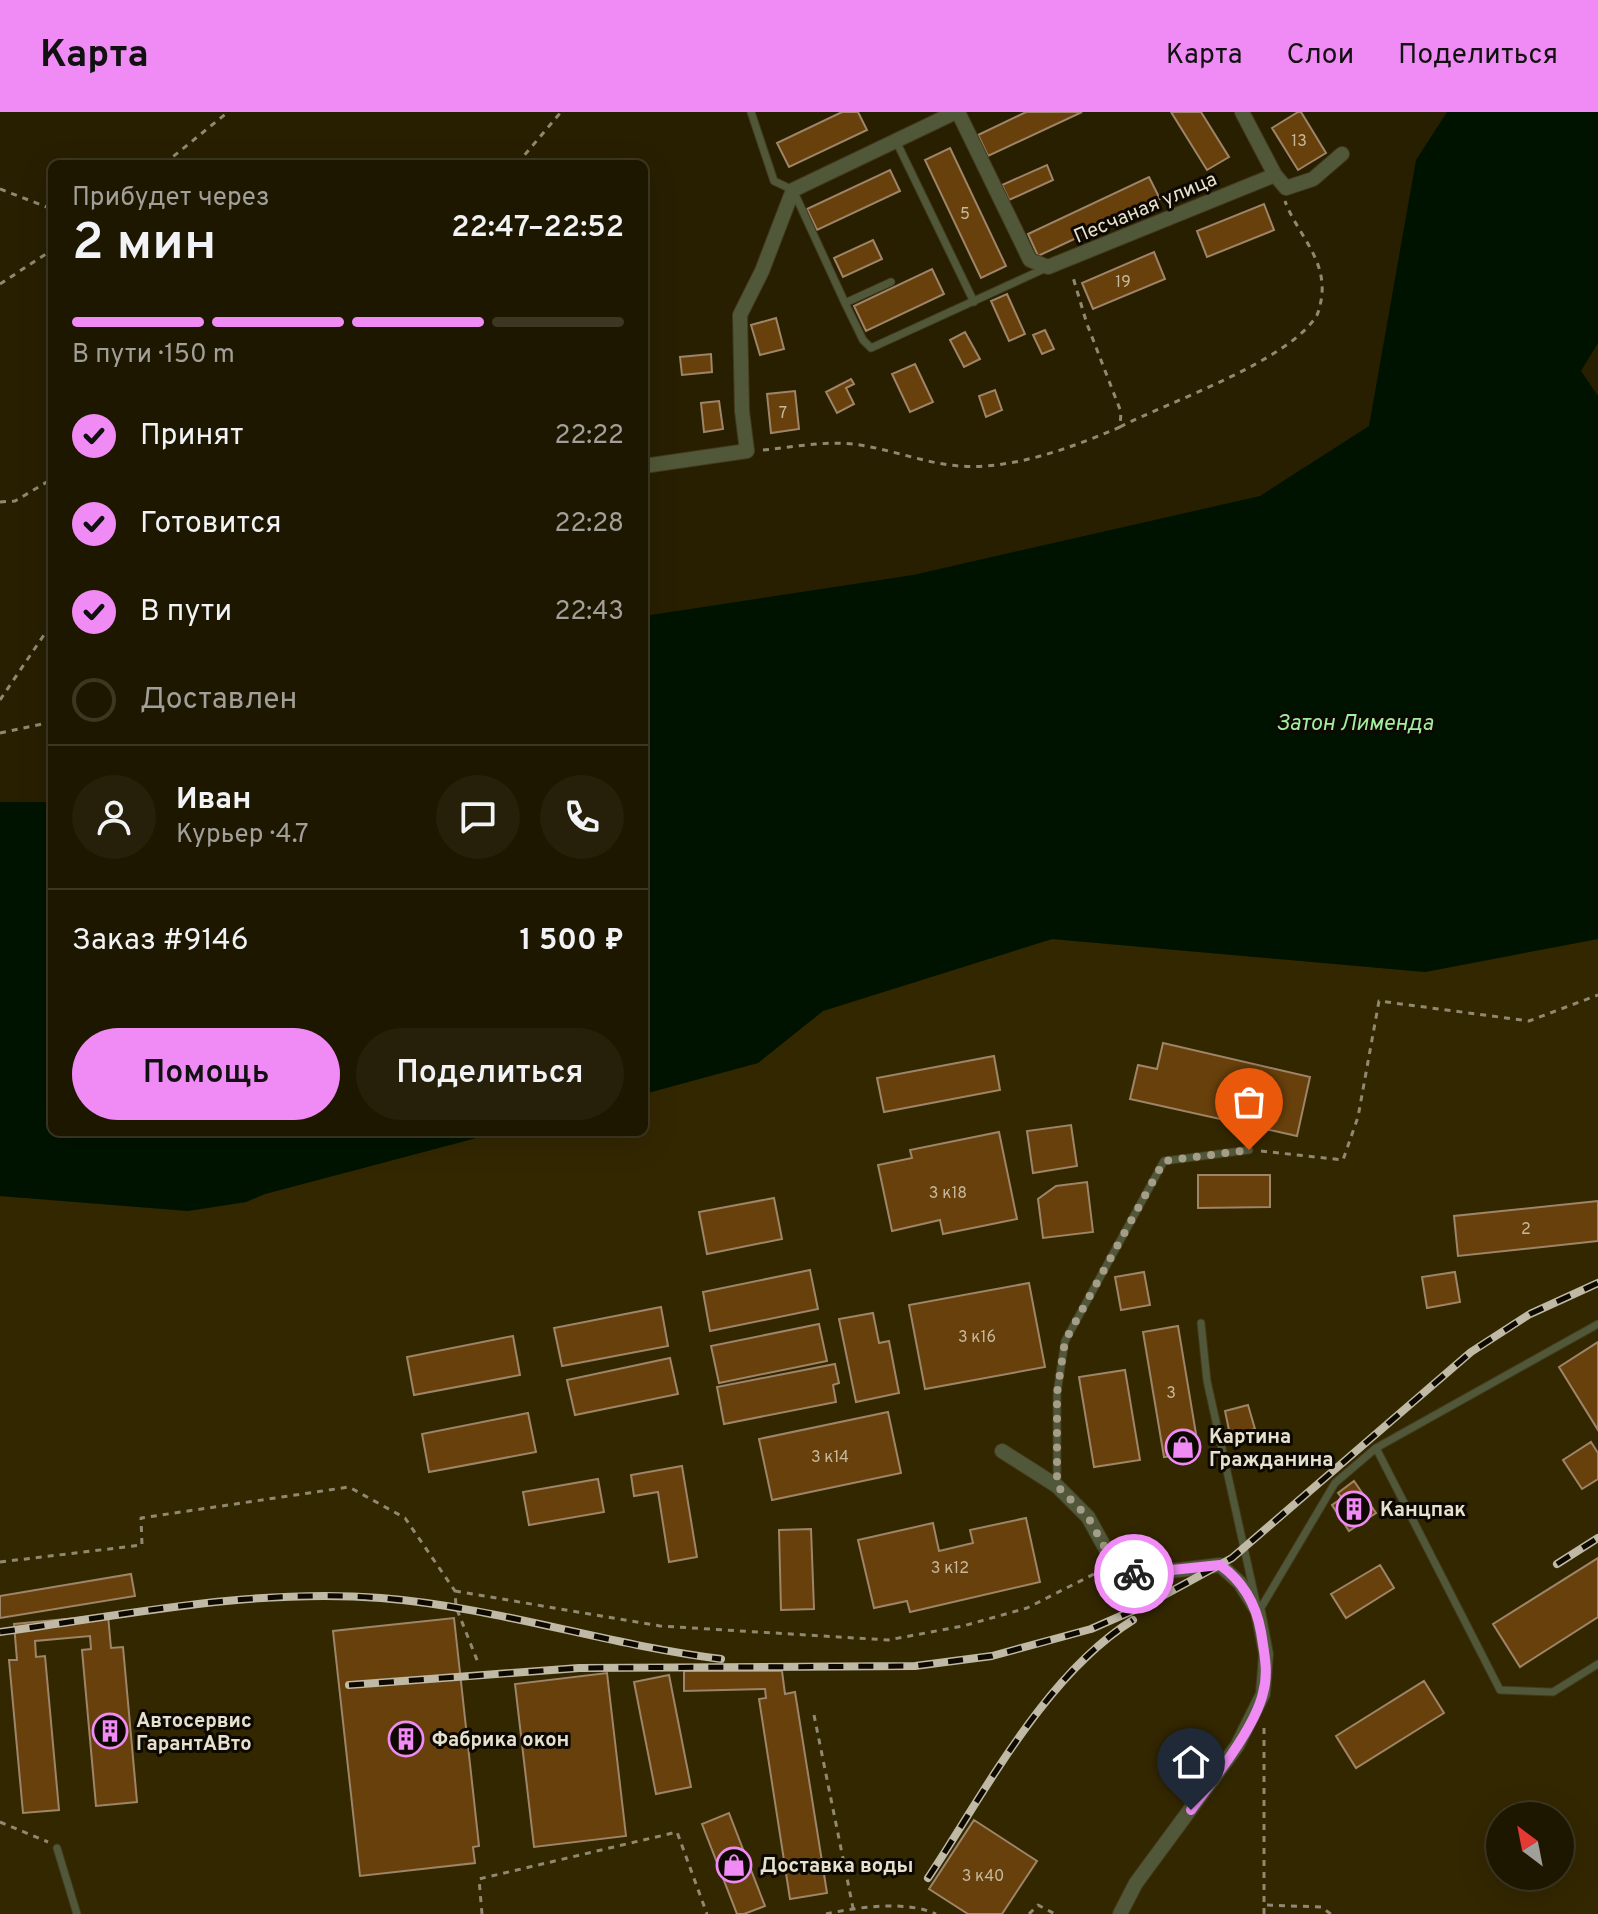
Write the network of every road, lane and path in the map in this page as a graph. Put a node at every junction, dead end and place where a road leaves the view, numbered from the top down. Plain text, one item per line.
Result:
1 (217, 112) edge
2 (228, 112) edge
3 (561, 112) edge
4 (751, 112) edge
5 (957, 112) edge
6 (1242, 112) edge
7 (221, 117) junction
8 (896, 141) junction
9 (1342, 154) dead end
10 (169, 160) edge
11 (520, 160) edge
12 (1275, 175) junction
13 (0, 189) edge
14 (793, 190) junction
15 (1284, 200) dead end
16 (48, 207) edge
17 (48, 253) edge
18 (1068, 261) junction
19 (1048, 267) junction
20 (891, 282) dead end
21 (0, 284) edge
22 (974, 302) junction
23 (845, 303) junction
24 (1120, 427) junction
25 (747, 451) junction
26 (648, 465) edge
27 (48, 481) edge
28 (0, 502) edge
29 (48, 629) edge
30 (0, 700) edge
31 (48, 723) edge
32 (0, 733) edge
33 (1598, 995) edge
34 (1249, 1150) joint
35 (1201, 1323) dead end
36 (1598, 1324) edge
37 (1376, 1448) junction
38 (1002, 1451) dead end
39 (1057, 1486) junction
40 (0, 1562) edge
41 (1114, 1564) junction
42 (455, 1591) junction
43 (1258, 1612) junction
44 (1598, 1664) edge
45 (479, 1665) dead end
46 (814, 1715) dead end
47 (1264, 1724) dead end
48 (0, 1822) edge
49 (57, 1848) joint
50 (1264, 1905) junction
51 (853, 1908) junction
52 (77, 1914) edge
53 (482, 1914) edge
54 (707, 1914) edge
55 (826, 1914) edge
56 (936, 1914) edge
57 (1029, 1914) edge
58 (1055, 1914) edge
59 (1120, 1914) edge
60 (1264, 1914) edge
61 (1331, 1914) edge

1 - 7 path
2 - 7 path
3 - 11 path
4 - 14 lane
5 - 8 street
5 - 19 street
6 - 12 street
7 - 10 path
8 - 14 street
8 - 22 lane
9 - 12 street
12 - 18 street, Песчаная улица
13 - 16 path
14 - 23 lane
14 - 25 street
15 - 24 path
17 - 21 path
18 - 19 street, Песчаная улица
18 - 24 path
19 - 22 lane
20 - 23 lane
22 - 23 lane
24 - 25 path
25 - 26 street
27 - 28 path
29 - 30 path
31 - 32 path
33 - 34 path
34 - 39 lane
35 - 43 lane
36 - 37 lane
37 - 43 lane
37 - 44 lane
38 - 39 street
39 - 41 street
40 - 42 path
41 - 42 path
41 - 43 street
42 - 45 path
43 - 59 street
46 - 51 path
47 - 50 path
48 - 49 path
49 - 52 lane
50 - 60 path
50 - 61 path
51 - 55 path
51 - 56 path
53 - 54 path
57 - 58 path

